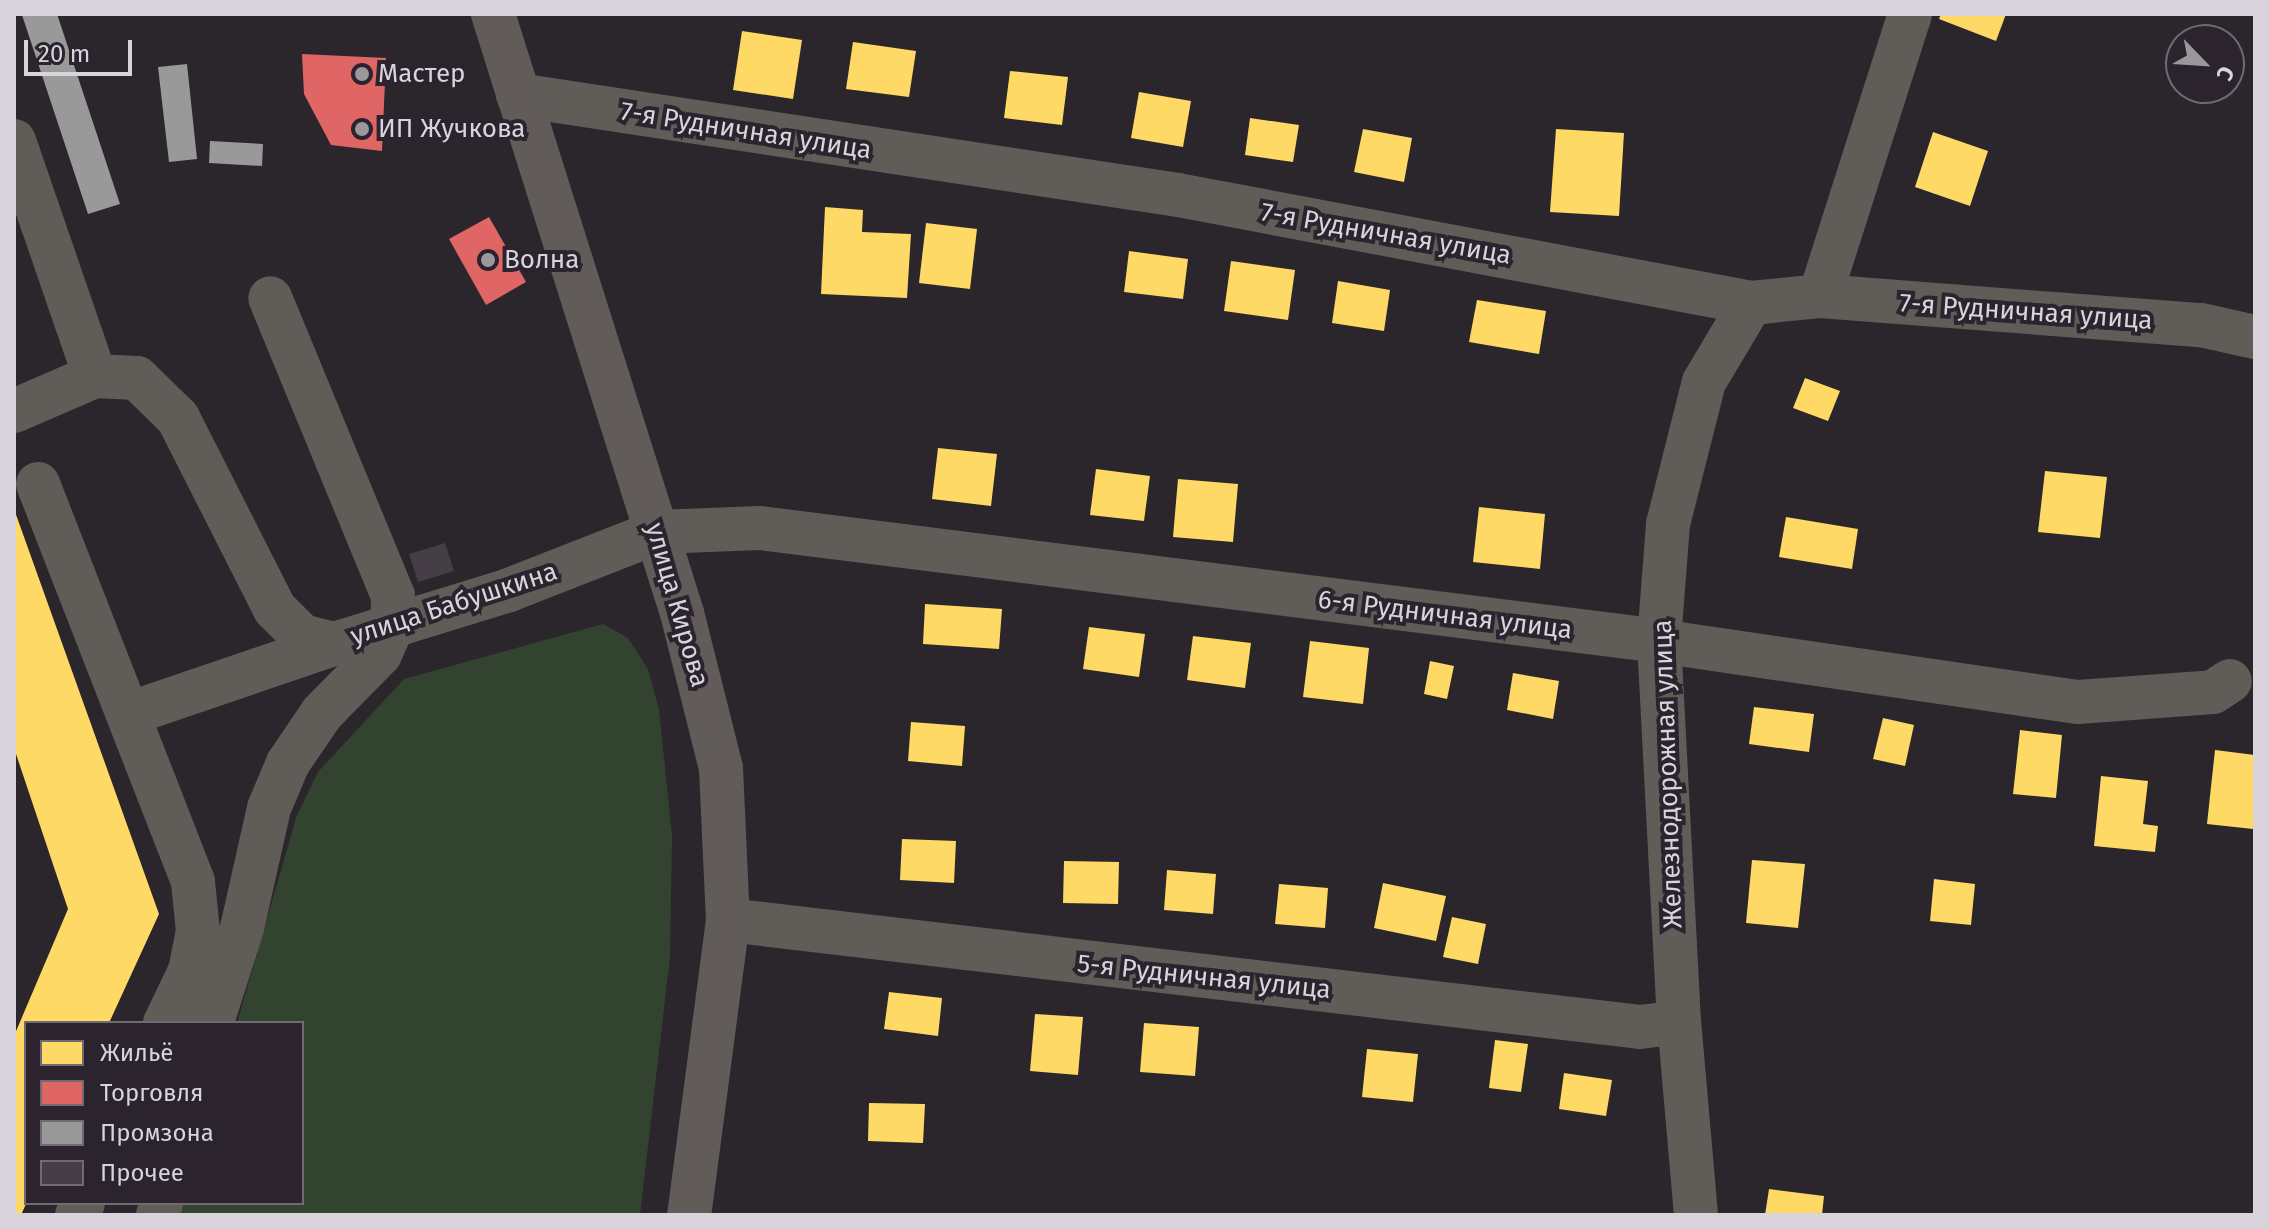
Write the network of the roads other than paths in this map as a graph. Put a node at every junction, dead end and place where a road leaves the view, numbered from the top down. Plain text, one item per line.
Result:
1 (493, 14) edge
2 (1910, 14) edge
3 (518, 95) junction
4 (14, 141) edge
5 (1820, 296) junction
6 (270, 298) dead end
7 (1751, 303) junction
8 (2255, 337) edge
9 (95, 376) junction
10 (14, 411) edge
11 (38, 484) dead end
12 (657, 532) junction
13 (392, 627) junction
14 (1659, 641) junction
15 (334, 644) junction
16 (2230, 681) dead end
17 (131, 713) junction
18 (728, 920) junction
19 (167, 1019) edge
20 (212, 1021) edge
21 (1679, 1022) junction
22 (689, 1215) edge
23 (1696, 1215) edge

1 - 3 main road, улица Кирова
2 - 5 street
3 - 7 street, 7-я Рудничная улица
3 - 12 main road, улица Кирова
4 - 9 street
5 - 7 street, 7-я Рудничная улица
5 - 8 street, 7-я Рудничная улица
6 - 13 street
7 - 14 street, Железнодорожная улица
9 - 10 street, улица Бабушкина
9 - 15 street, улица Бабушкина
11 - 17 street
12 - 13 street, улица Бабушкина
12 - 14 street, 6-я Рудничная улица
12 - 18 main road, улица Кирова
13 - 15 street, улица Бабушкина
13 - 20 street
14 - 16 street, 6-я Рудничная улица
14 - 21 street, Железнодорожная улица
15 - 17 street
17 - 19 street
18 - 21 street, 5-я Рудничная улица
18 - 22 main road, улица Кирова
19 - 20 street
21 - 23 street, Железнодорожная улица

